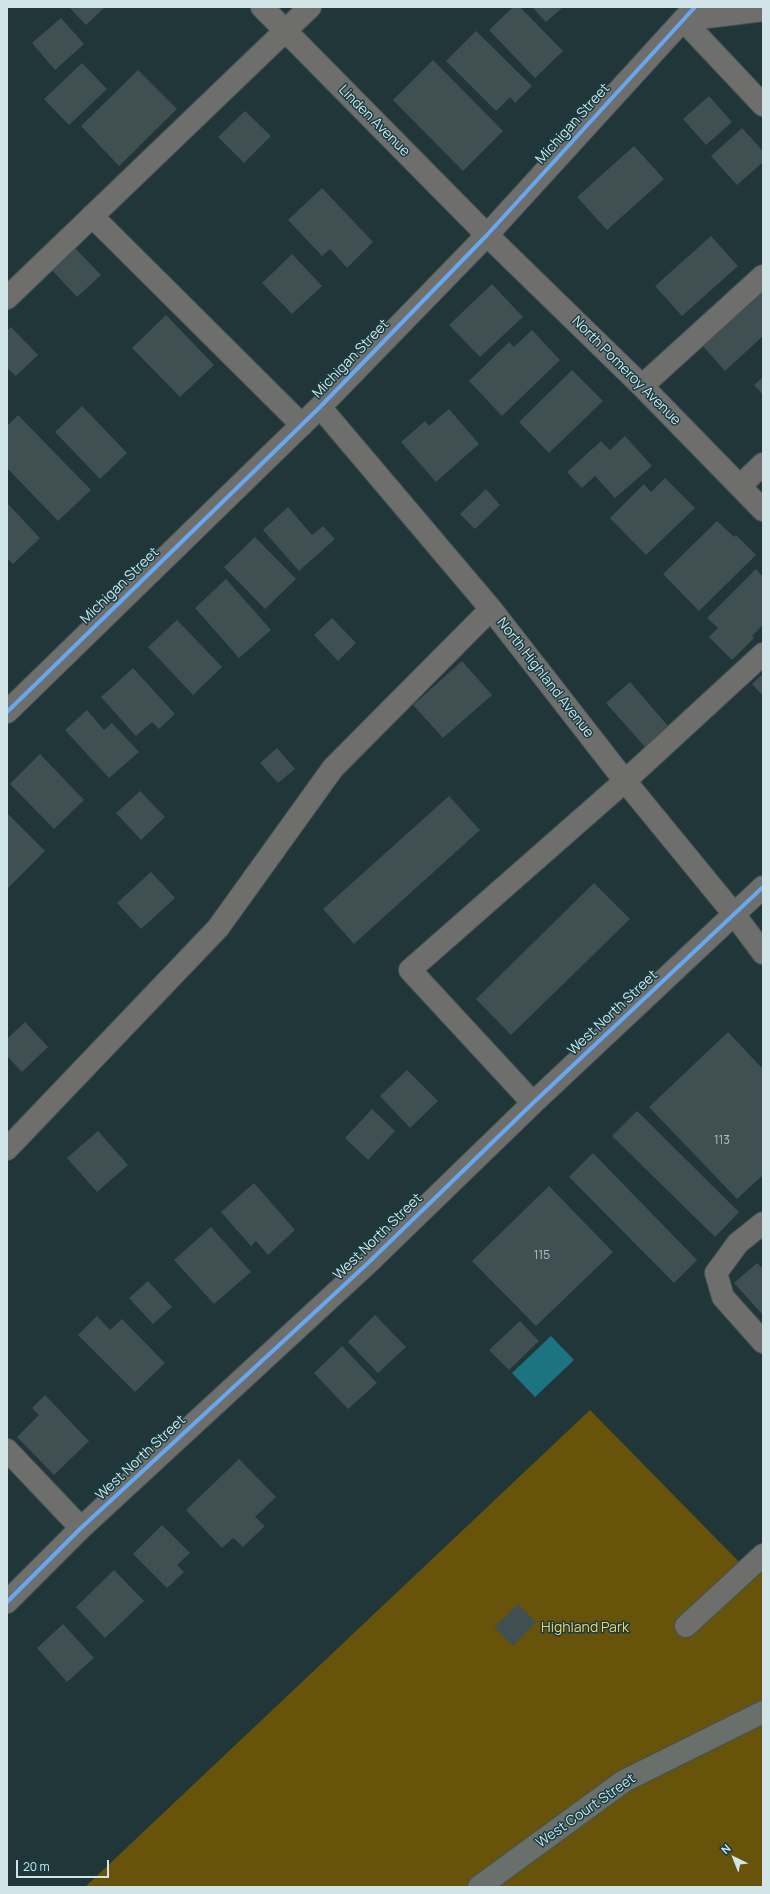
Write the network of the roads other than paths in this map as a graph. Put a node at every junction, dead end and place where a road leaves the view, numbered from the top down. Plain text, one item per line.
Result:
1 (262, 7) edge
2 (310, 7) edge
3 (763, 10) edge
4 (689, 14) edge
5 (285, 32) junction
6 (763, 105) edge
7 (92, 216) junction
8 (487, 235) junction
9 (763, 276) edge
10 (7, 298) edge
11 (642, 386) junction
12 (320, 407) junction
13 (302, 425) junction
14 (763, 464) edge
15 (740, 486) junction
16 (763, 510) edge
17 (491, 609) junction
18 (763, 654) edge
19 (7, 712) edge
20 (625, 781) junction
21 (763, 887) edge
22 (734, 914) junction
23 (763, 953) edge
24 (533, 1103) junction
25 (7, 1149) edge
26 (763, 1223) edge
27 (763, 1342) edge
28 (7, 1450) edge
29 (81, 1528) junction
30 (763, 1556) edge
31 (7, 1602) edge
32 (686, 1626) dead end
33 (763, 1712) edge
34 (479, 1887) edge

1 - 5 street, Linden Avenue
2 - 5 street
3 - 4 street
4 - 6 street
4 - 8 street, Michigan Street
5 - 7 street
5 - 8 street, Linden Avenue
7 - 10 street
7 - 13 street
8 - 11 street, North Pomeroy Avenue
8 - 12 street, Michigan Street
9 - 11 street
11 - 15 street, North Pomeroy Avenue
12 - 13 street, Michigan Street
12 - 17 street, North Highland Avenue
13 - 19 street, Michigan Street
14 - 15 street
15 - 16 street, North Pomeroy Avenue
17 - 20 street, North Highland Avenue
17 - 25 street
18 - 20 street
20 - 22 street, North Highland Avenue
20 - 24 street
21 - 22 street, West North Street
22 - 23 street, North Highland Avenue
22 - 24 street, West North Street
24 - 29 street, West North Street
26 - 27 street
28 - 29 street
29 - 31 street, West North Street
30 - 32 street
33 - 34 main road, West Court Street

